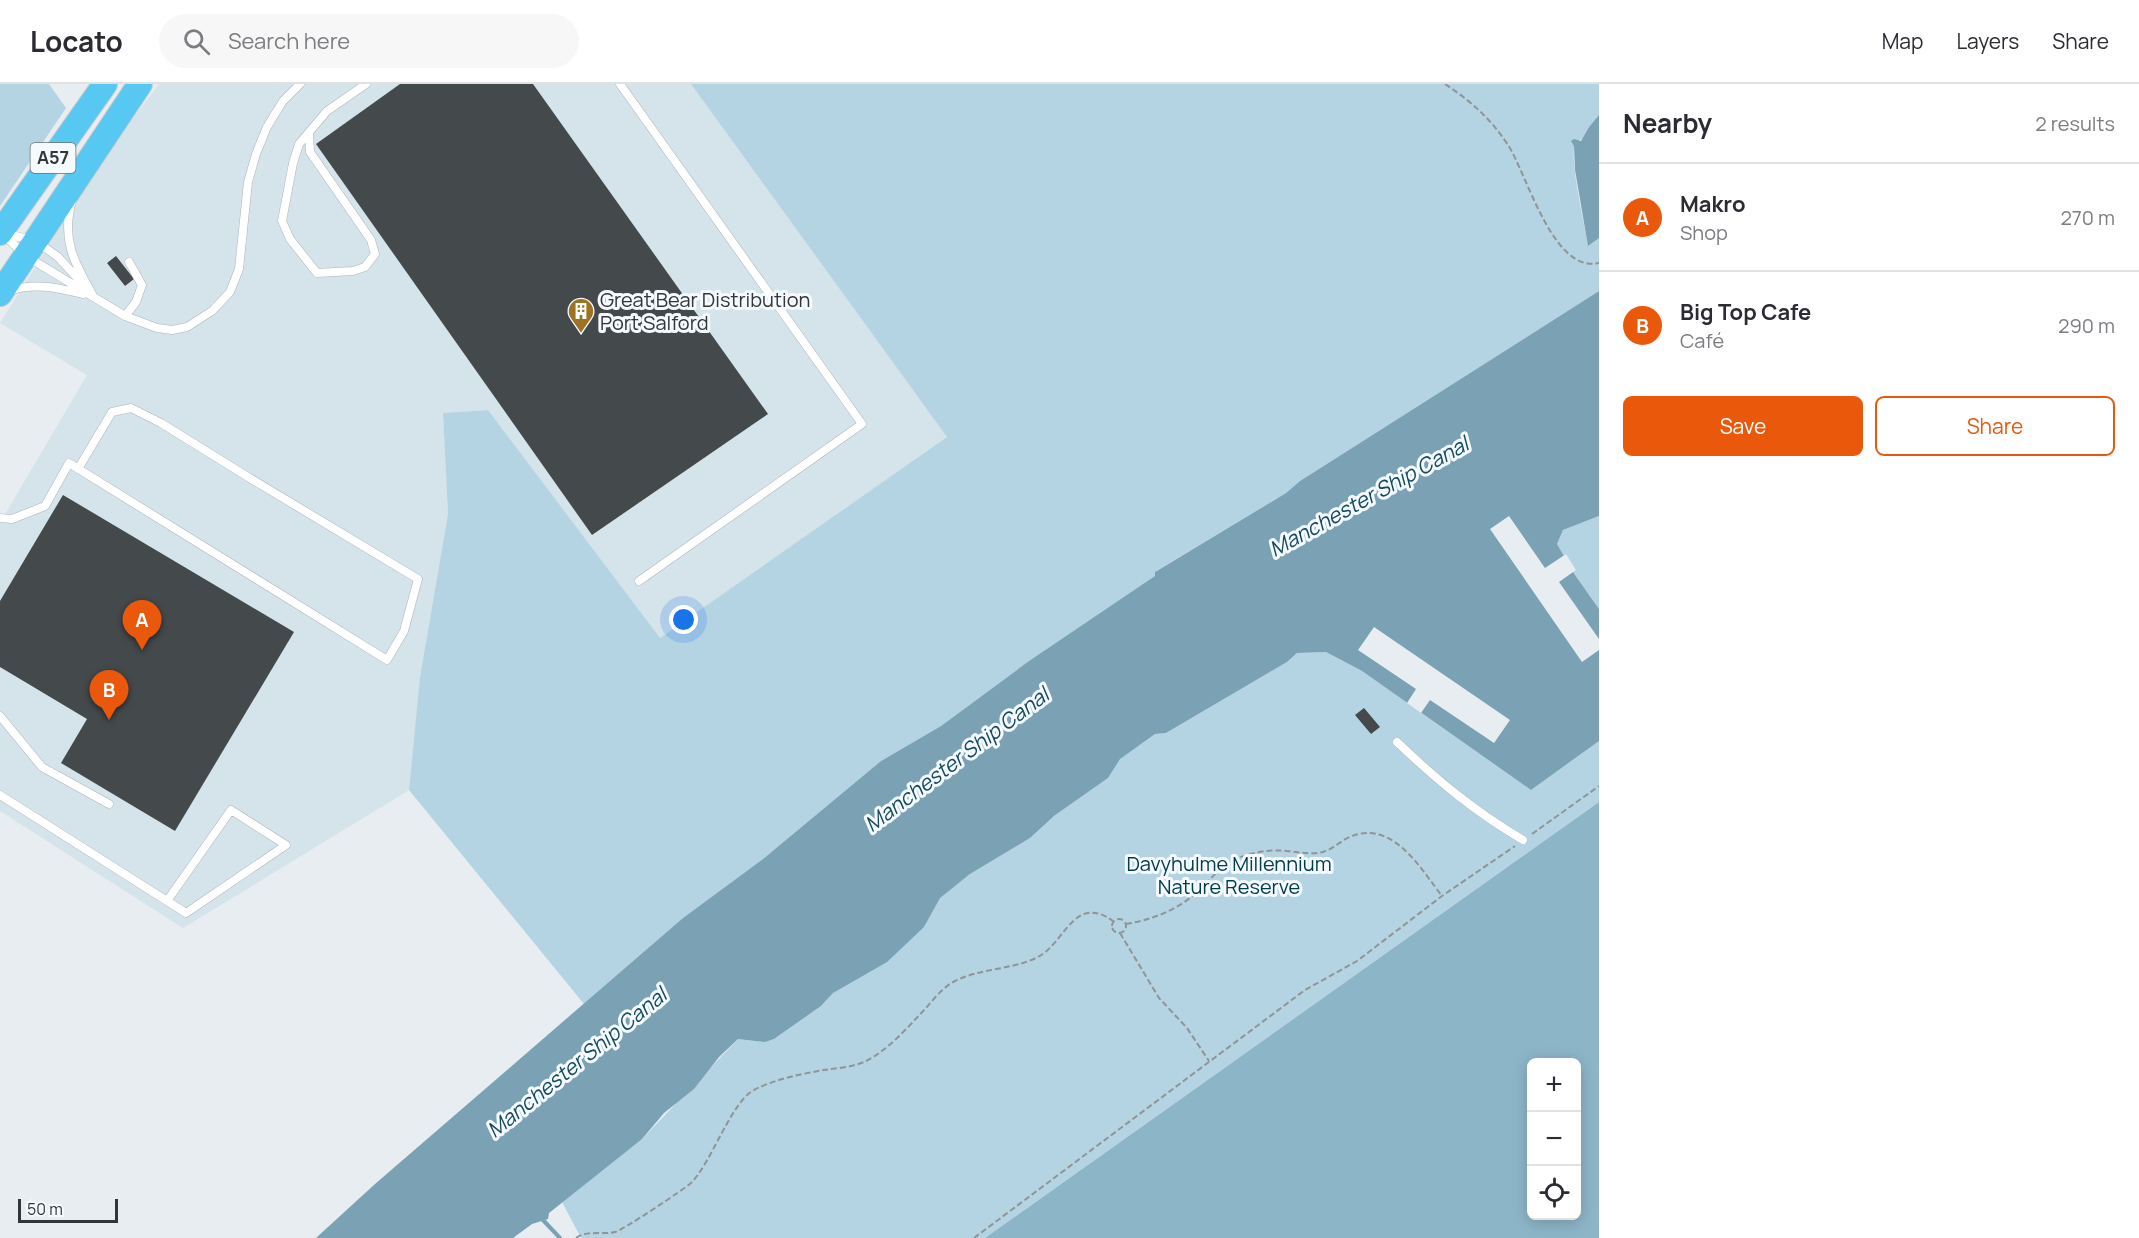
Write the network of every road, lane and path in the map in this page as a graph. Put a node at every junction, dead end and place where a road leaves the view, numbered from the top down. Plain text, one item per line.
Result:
1 (105, 84) edge
2 (140, 84) edge
3 (300, 84) edge
4 (366, 84) edge
5 (620, 84) edge
6 (1445, 84) edge
7 (309, 134) junction
8 (81, 172) junction
9 (0, 232) edge
10 (31, 249) junction
11 (129, 262) dead end
12 (1598, 263) edge
13 (0, 296) edge
14 (93, 296) junction
15 (125, 316) junction
16 (78, 469) junction
17 (0, 518) edge
18 (639, 581) dead end
19 (0, 716) edge
20 (1397, 742) dead end
21 (1599, 786) edge
22 (0, 795) edge
23 (109, 804) dead end
24 (1523, 840) junction
25 (1443, 897) junction
26 (167, 901) junction
27 (1113, 921) junction
28 (1126, 924) junction
29 (1120, 933) junction
30 (1209, 1061) junction
31 (617, 1232) junction
32 (576, 1238) edge
33 (619, 1238) edge
34 (974, 1238) edge

1 - 9 highway, A57
2 - 8 highway, A57
3 - 15 lane
4 - 7 lane
5 - 18 lane
6 - 12 path
7 - 7 lane
8 - 10 highway, A57
8 - 14 lane
9 - 10 lane
9 - 10 lane
10 - 13 highway, A57
10 - 14 lane
10 - 14 lane
11 - 15 lane
13 - 14 lane
14 - 15 lane
16 - 16 lane
16 - 17 lane
19 - 23 lane
20 - 24 lane
21 - 24 path
22 - 26 lane
24 - 25 path
25 - 28 path
25 - 30 path
26 - 26 lane
27 - 28 path
27 - 29 path
27 - 31 path
28 - 29 path
29 - 30 path
30 - 34 path
31 - 32 path
31 - 33 path

